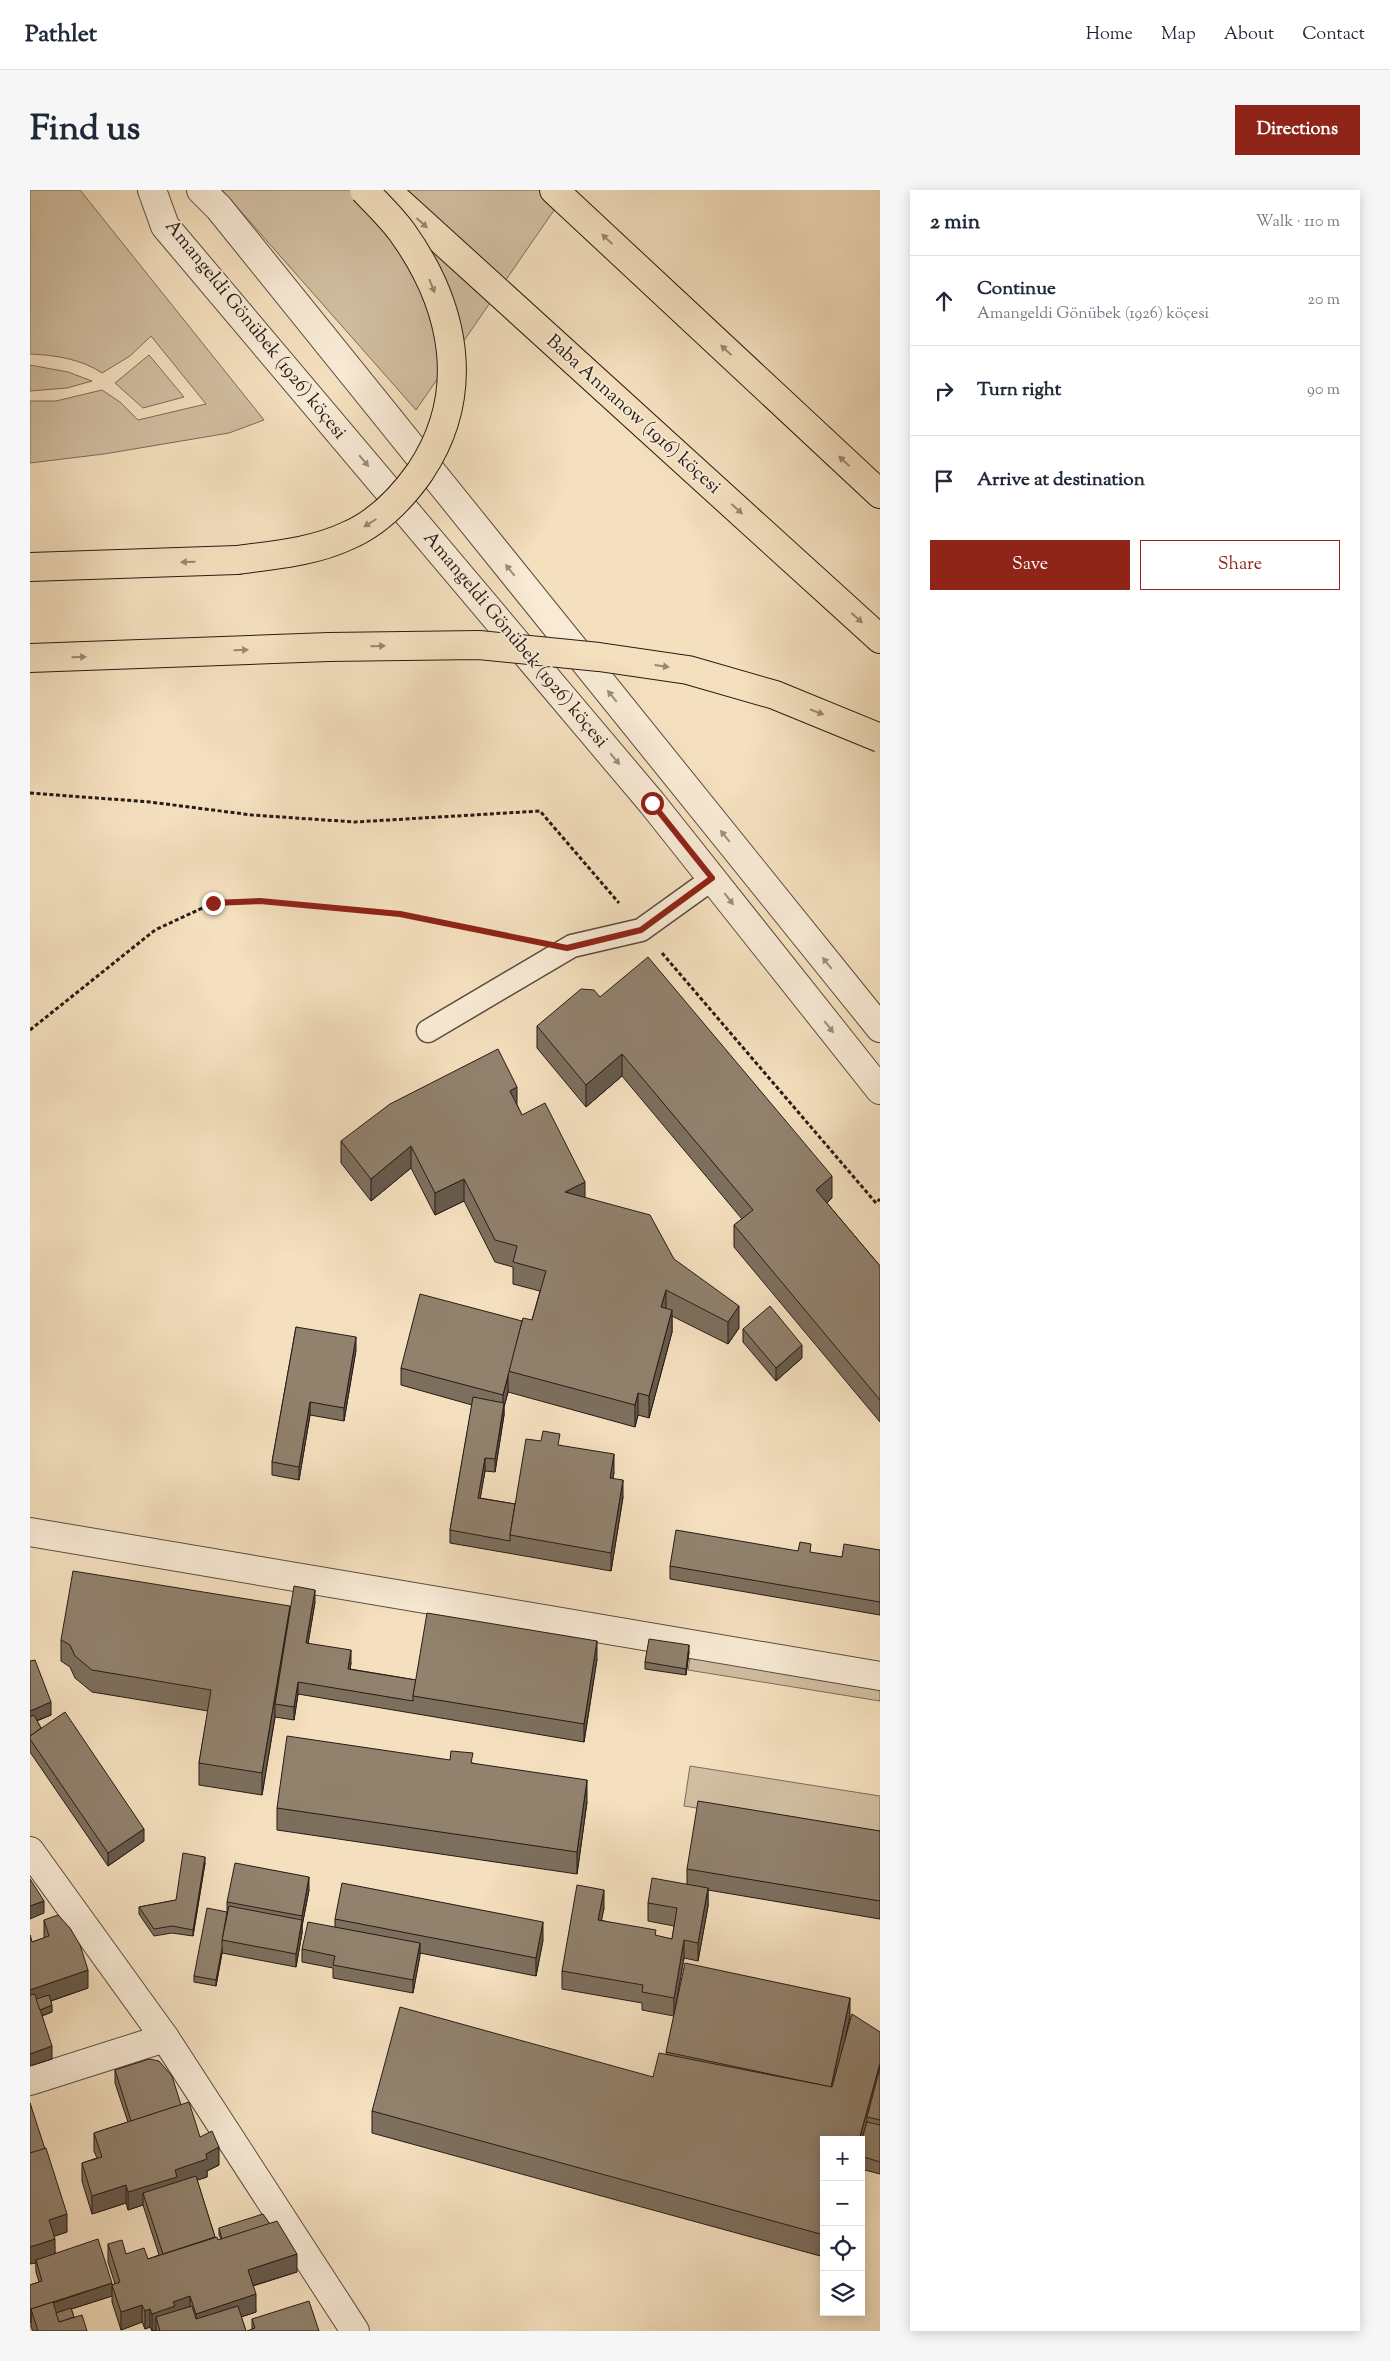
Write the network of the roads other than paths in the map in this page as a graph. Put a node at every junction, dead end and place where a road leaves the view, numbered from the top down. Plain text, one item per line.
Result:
1 (152, 190) edge
2 (201, 190) edge
3 (364, 190) edge
4 (386, 190) edge
5 (554, 190) edge
6 (880, 494) edge
7 (30, 567) edge
8 (880, 640) edge
9 (30, 658) edge
10 (880, 738) edge
11 (712, 878) junction
12 (880, 1028) edge
13 (428, 1031) dead end
14 (880, 1090) edge
15 (30, 1532) edge
16 (880, 1676) edge
17 (30, 1851) edge
18 (165, 2038) junction
19 (30, 2081) edge
20 (355, 2331) edge

1 -> 11 street, Amangeldi Gönübek (1926) köçesi
12 -> 2 street, Amangeldi Gönübek (1926) köçesi
3 -> 7 main road, bridge
4 -> 8 main road, Baba Annanow (1916) köçesi
6 -> 5 main road
9 -> 10 main road, bridge
11 - 13 lane
11 -> 14 street, Amangeldi Gönübek (1926) köçesi
15 - 16 street
17 - 18 street
18 - 19 street
18 - 20 street

